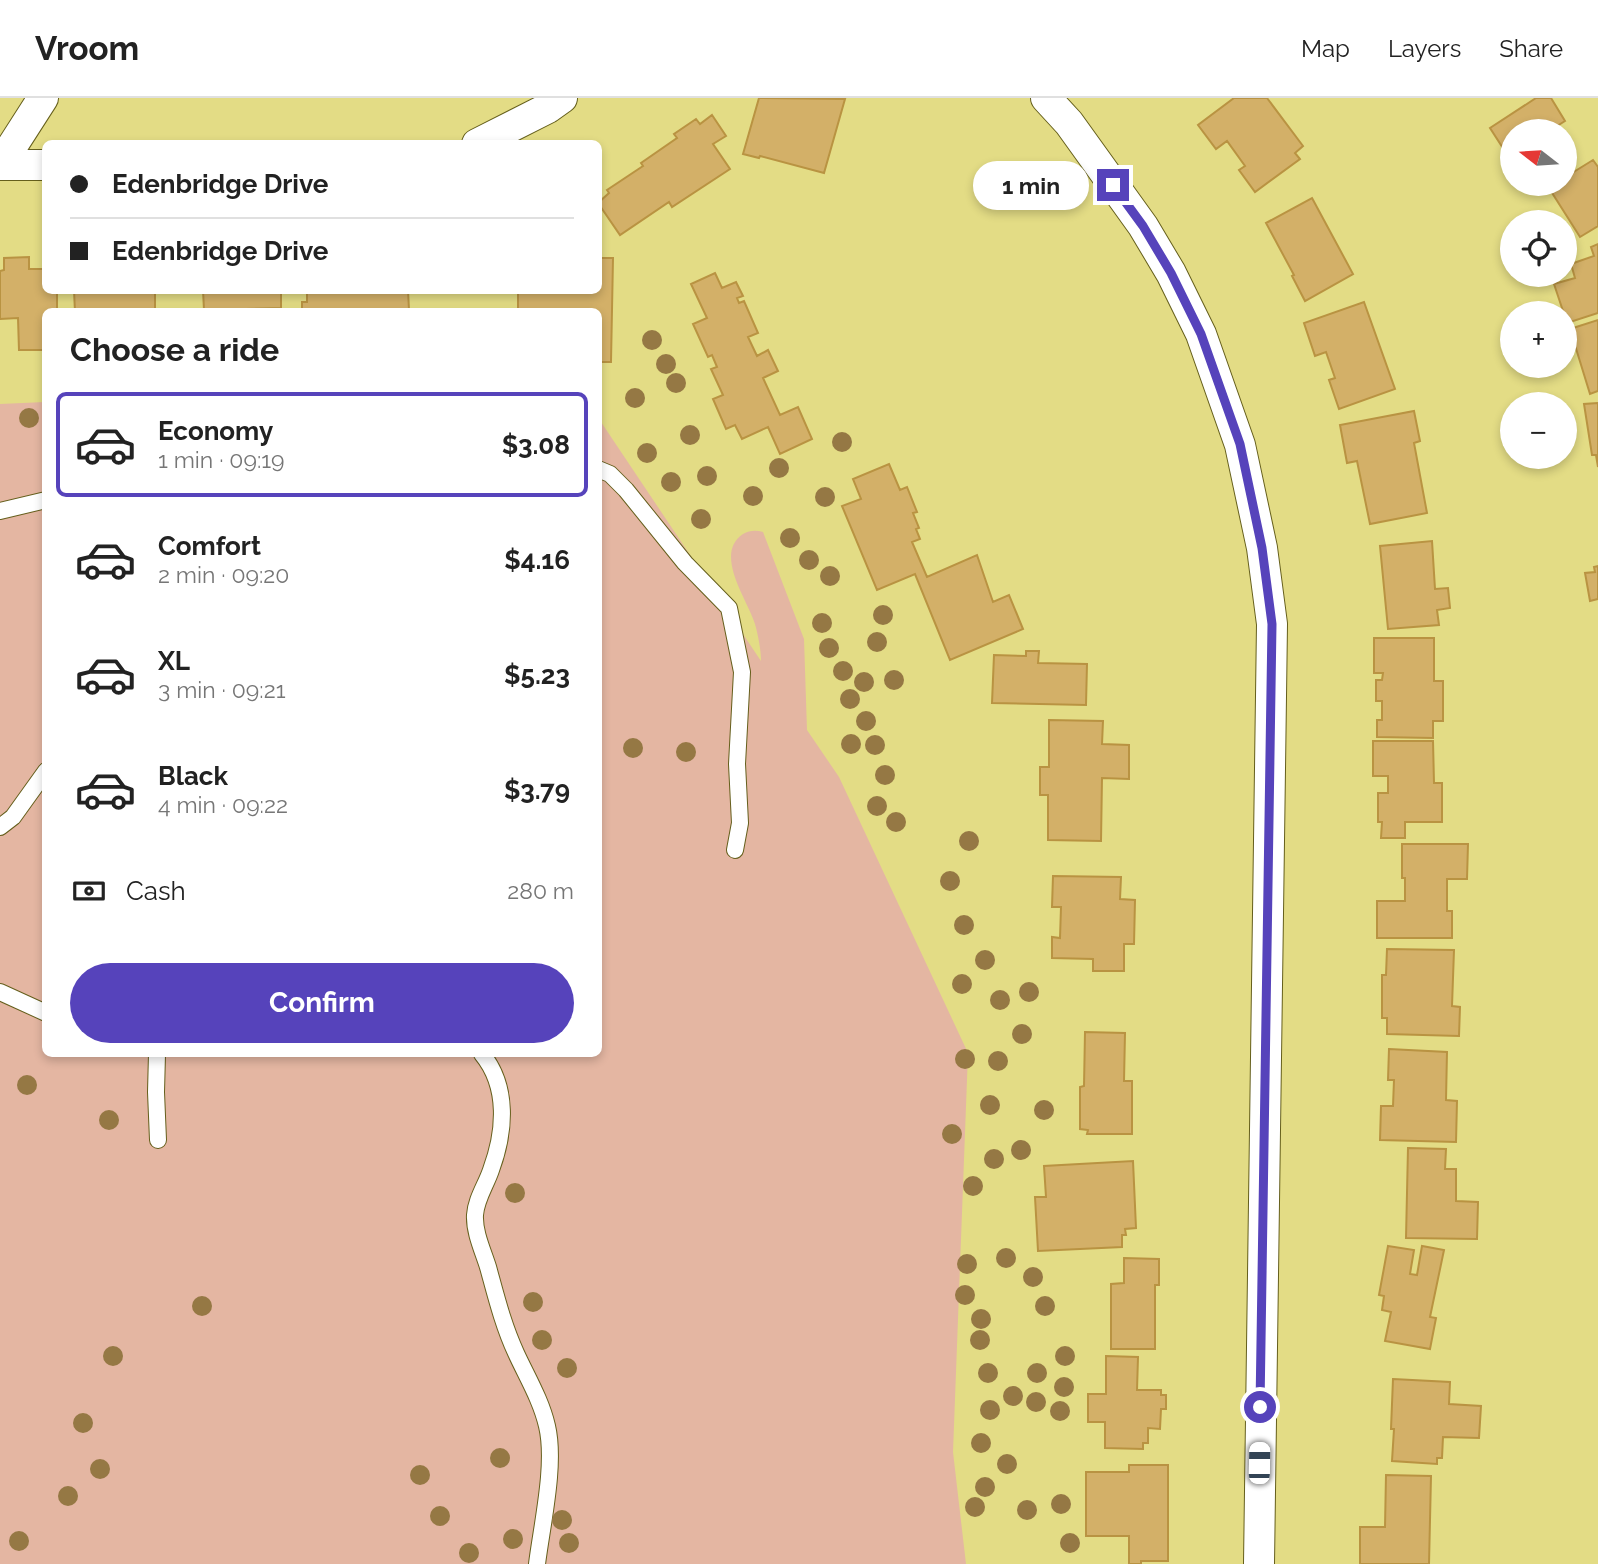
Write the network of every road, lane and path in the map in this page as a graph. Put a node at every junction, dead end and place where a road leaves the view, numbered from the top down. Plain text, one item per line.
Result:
1 (43, 98) edge
2 (562, 98) edge
3 (1046, 98) edge
4 (485, 140) edge
5 (0, 165) edge
6 (42, 165) edge
7 (602, 471) edge
8 (42, 501) edge
9 (0, 511) edge
10 (42, 777) edge
11 (0, 827) edge
12 (735, 850) dead end
13 (0, 992) edge
14 (42, 1011) edge
15 (158, 1057) edge
16 (484, 1057) edge
17 (158, 1140) dead end
18 (537, 1564) edge
19 (1259, 1564) edge

1 - 5 street
2 - 4 street
3 - 19 street
5 - 6 street
7 - 12 lane
8 - 9 lane
10 - 11 lane
13 - 14 lane
15 - 17 lane
16 - 18 lane

